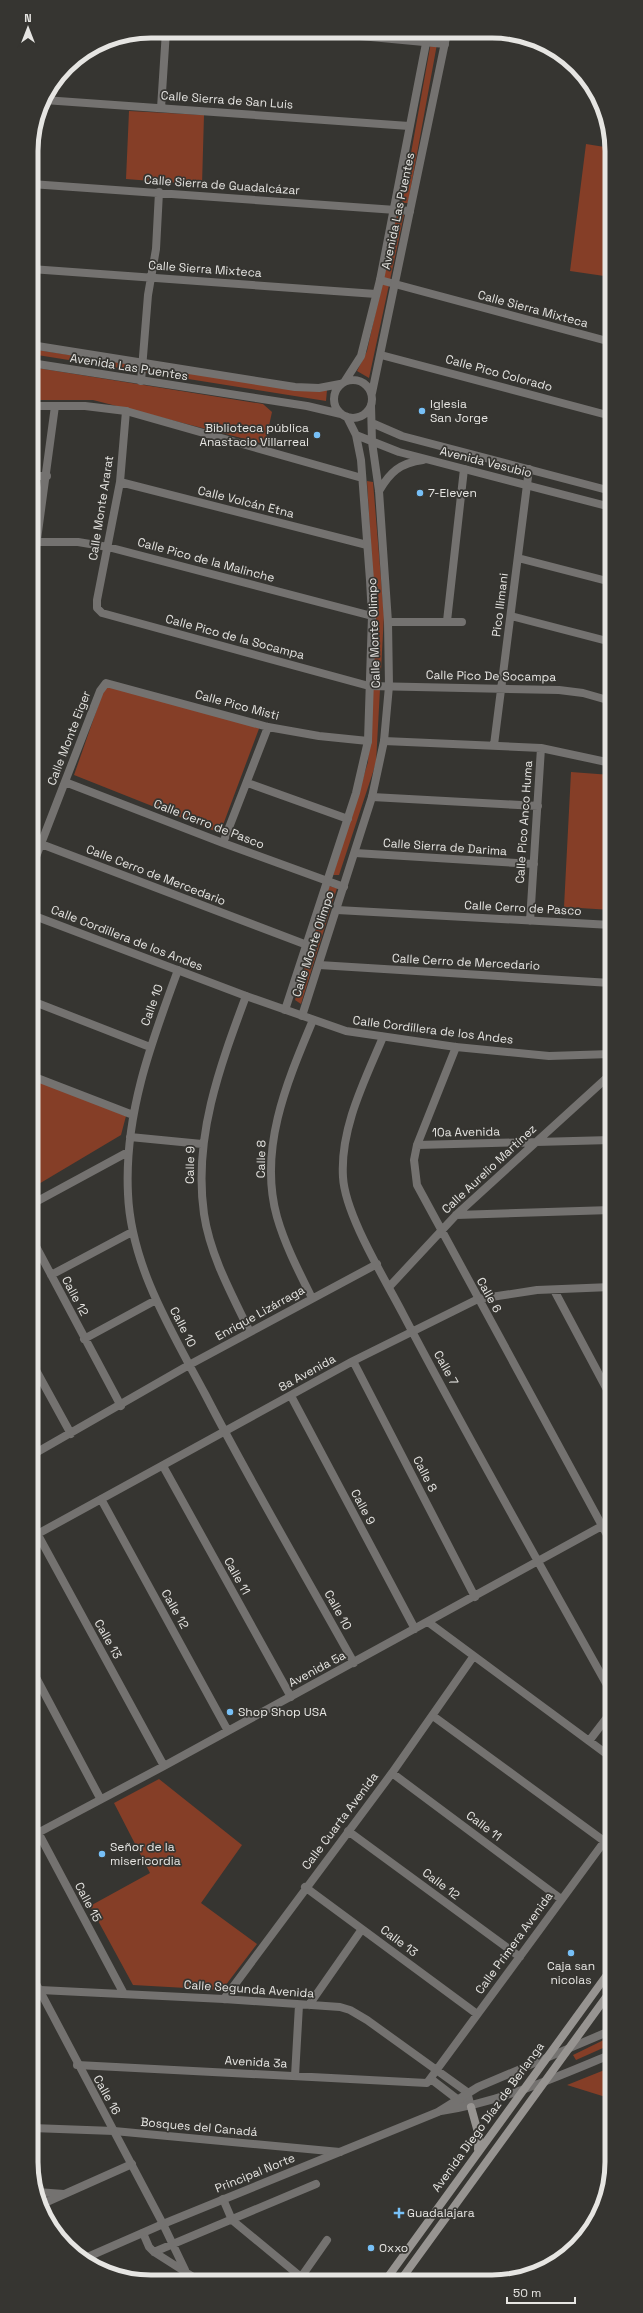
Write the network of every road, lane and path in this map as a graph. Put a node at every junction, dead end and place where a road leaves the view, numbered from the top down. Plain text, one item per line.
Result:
1 (166, 38) edge
2 (427, 38) edge
3 (430, 38) edge
4 (446, 38) edge
5 (445, 44) junction
6 (50, 100) edge
7 (162, 108) junction
8 (409, 126) junction
9 (38, 184) edge
10 (159, 192) junction
11 (394, 209) junction
12 (410, 211) junction
13 (38, 269) edge
14 (152, 276) junction
15 (380, 280) junction
16 (396, 284) junction
17 (376, 294) junction
18 (605, 340) edge
19 (38, 346) edge
20 (381, 355) junction
21 (142, 362) junction
22 (38, 364) edge
23 (141, 381) junction
24 (342, 383) junction
25 (372, 393) junction
26 (371, 405) junction
27 (38, 406) edge
28 (56, 406) junction
29 (126, 411) junction
30 (605, 414) edge
31 (344, 416) junction
32 (372, 423) junction
33 (356, 435) junction
34 (372, 442) junction
35 (428, 460) junction
36 (464, 469) junction
37 (529, 469) junction
38 (38, 476) edge
39 (47, 476) junction
40 (362, 478) junction
41 (120, 482) junction
42 (527, 485) junction
43 (605, 489) edge
44 (379, 491) junction
45 (605, 505) edge
46 (38, 522) edge
47 (38, 542) edge
48 (366, 545) junction
49 (108, 547) junction
50 (518, 558) junction
51 (605, 580) edge
52 (97, 608) joint
53 (372, 616) junction
54 (511, 616) junction
55 (447, 621) junction
56 (388, 622) junction
57 (462, 622) dead end
58 (605, 640) edge
59 (104, 684) joint
60 (369, 686) junction
61 (389, 686) junction
62 (501, 688) junction
63 (605, 700) edge
64 (268, 727) junction
65 (368, 741) junction
66 (384, 741) junction
67 (494, 745) junction
68 (541, 748) junction
69 (605, 762) edge
70 (66, 782) junction
71 (248, 783) junction
72 (372, 797) junction
73 (538, 806) junction
74 (348, 819) junction
75 (223, 843) junction
76 (41, 844) junction
77 (38, 852) edge
78 (355, 853) junction
79 (534, 864) junction
80 (329, 882) junction
81 (344, 887) junction
82 (337, 910) junction
83 (38, 917) edge
84 (530, 921) junction
85 (605, 925) edge
86 (307, 945) junction
87 (319, 965) junction
88 (178, 970) junction
89 (605, 983) edge
90 (246, 996) junction
91 (38, 1004) edge
92 (285, 1010) junction
93 (302, 1016) junction
94 (313, 1020) junction
95 (383, 1037) junction
96 (150, 1047) junction
97 (456, 1047) junction
98 (605, 1054) edge
99 (38, 1078) edge
100 (605, 1080) edge
101 (133, 1115) junction
102 (130, 1137) junction
103 (605, 1140) edge
104 (537, 1143) junction
105 (202, 1144) junction
106 (417, 1145) junction
107 (128, 1152) junction
108 (38, 1201) edge
109 (605, 1210) edge
110 (456, 1215) junction
111 (132, 1232) junction
112 (440, 1232) junction
113 (38, 1250) edge
114 (377, 1264) junction
115 (51, 1275) junction
116 (389, 1287) junction
117 (605, 1288) edge
118 (554, 1290) junction
119 (312, 1298) junction
120 (478, 1299) junction
121 (156, 1300) junction
122 (412, 1330) junction
123 (250, 1332) junction
124 (84, 1339) junction
125 (353, 1361) junction
126 (189, 1366) junction
127 (38, 1374) edge
128 (605, 1386) edge
129 (291, 1396) junction
130 (121, 1406) junction
131 (225, 1433) junction
132 (71, 1434) junction
133 (38, 1453) edge
134 (163, 1466) junction
135 (101, 1499) junction
136 (605, 1526) edge
137 (602, 1527) junction
138 (605, 1532) edge
139 (38, 1534) edge
140 (38, 1541) edge
141 (538, 1561) junction
142 (475, 1597) junction
143 (428, 1622) junction
144 (415, 1629) junction
145 (473, 1657) junction
146 (354, 1663) junction
147 (38, 1681) edge
148 (605, 1681) edge
149 (291, 1697) junction
150 (433, 1716) junction
151 (605, 1720) edge
152 (228, 1731) junction
153 (589, 1741) junction
154 (605, 1753) edge
155 (164, 1766) junction
156 (392, 1773) junction
157 (100, 1798) junction
158 (348, 1831) junction
159 (38, 1832) edge
160 (38, 1839) edge
161 (604, 1841) joint
162 (305, 1887) junction
163 (561, 1899) junction
164 (362, 1929) junction
165 (520, 1958) junction
166 (605, 1978) edge
167 (38, 1986) edge
168 (40, 1990) junction
169 (124, 1994) junction
170 (605, 1998) edge
171 (224, 1999) junction
172 (299, 2005) junction
173 (309, 2005) junction
174 (477, 2014) junction
175 (605, 2033) edge
176 (567, 2050) junction
177 (605, 2057) edge
178 (547, 2058) junction
179 (77, 2064) junction
180 (437, 2070) junction
181 (295, 2076) junction
182 (431, 2079) junction
183 (541, 2084) junction
184 (524, 2090) junction
185 (467, 2092) junction
186 (457, 2099) junction
187 (471, 2107) junction
188 (438, 2112) junction
189 (38, 2128) edge
190 (114, 2131) junction
191 (478, 2150) junction
192 (340, 2152) junction
193 (132, 2164) junction
194 (316, 2184) dead end
195 (43, 2192) edge
196 (65, 2194) junction
197 (223, 2199) junction
198 (46, 2202) edge
199 (232, 2220) junction
200 (163, 2224) junction
201 (143, 2233) junction
202 (327, 2240) dead end
203 (172, 2245) junction
204 (154, 2252) junction
205 (89, 2256) edge
206 (185, 2270) junction
207 (192, 2275) edge
208 (296, 2275) edge
209 (302, 2275) edge
210 (389, 2275) edge
211 (404, 2275) edge

1 - 7 street
2 - 8 street, Avenida Las Puentes
3 - 5 street
4 - 5 street, Avenida Las Puentes
5 - 12 street, Avenida Las Puentes
6 - 7 street, Calle Sierra de San Luis
7 - 8 street, Calle Sierra de San Luis
8 - 11 street, Avenida Las Puentes
9 - 10 street, Calle Sierra de Guadalcázar
10 - 11 street, Calle Sierra de Guadalcázar
10 - 14 street
11 - 12 street, Calle Sierra de Guadalcázar
11 - 15 street, Avenida Las Puentes
12 - 16 street, Avenida Las Puentes
13 - 14 street, Calle Sierra Mixteca
14 - 17 street, Calle Sierra Mixteca
14 - 21 street
15 - 16 street, Calle Sierra Mixteca
15 - 17 street, Avenida Las Puentes
16 - 18 street, Calle Sierra Mixteca
16 - 20 street, Avenida Las Puentes
17 - 24 street, Avenida Las Puentes
19 - 21 street, Avenida Las Puentes
20 - 25 street, Avenida Las Puentes
20 - 30 street, Calle Pico Colorado
21 - 23 street
21 - 24 street, Avenida Las Puentes
22 - 23 street, Avenida Las Puentes
23 - 31 street, Avenida Las Puentes
24 - 25 street
24 - 31 street
25 - 26 street
26 - 31 street
26 - 32 street, Calle Monte Olimpo
27 - 28 street
28 - 29 street
28 - 39 street
29 - 40 street
29 - 41 street, Calle Monte Ararat
31 - 33 street, Calle Monte Olimpo
32 - 34 street, Calle Monte Olimpo
32 - 37 street, Avenida Vesubio
33 - 34 street, Avenida Vesubio
33 - 40 street, Calle Monte Olimpo
34 - 35 street, Avenida Vesubio
34 - 44 street, Calle Monte Olimpo
35 - 36 street, Avenida Vesubio
35 - 44 street
36 - 42 street, Avenida Vesubio
36 - 55 street
37 - 42 street, Pico Ilimani
37 - 43 street, Avenida Vesubio
38 - 39 street
39 - 46 street
40 - 48 street, Calle Monte Olimpo
41 - 48 street, Calle Volcán Etna
41 - 49 street, Calle Monte Ararat
42 - 45 street, Avenida Vesubio
42 - 50 street, Pico Ilimani
44 - 56 street, Calle Monte Olimpo
47 - 49 street, Calle Pico de la Malinche
48 - 53 street, Calle Monte Olimpo
49 - 52 street, Calle Monte Ararat
49 - 53 street, Calle Pico de la Malinche
50 - 51 street
50 - 54 street, Pico Ilimani
52 - 60 street, Calle Pico de la Socampa
53 - 60 street, Calle Monte Olimpo
54 - 58 street
54 - 62 street, Pico Ilimani
55 - 56 street
55 - 57 street
56 - 61 street, Calle Monte Olimpo
59 - 64 street, Calle Pico Misti
59 - 70 street, Calle Monte Eiger
60 - 61 street, Calle Pico De Socampa
60 - 65 street, Calle Monte Olimpo
61 - 62 street, Calle Pico De Socampa
61 - 66 street, Calle Monte Olimpo
62 - 63 street, Calle Pico De Socampa
62 - 67 street, Pico Ilimani
64 - 65 street, Calle Pico Misti
64 - 71 street
65 - 74 street, Calle Monte Olimpo
66 - 67 street
66 - 72 street, Calle Monte Olimpo
67 - 68 street
68 - 69 street
68 - 73 street, Calle Pico Anco Huma
70 - 75 street, Calle Cerro de Pasco
70 - 76 street, Calle Monte Eiger
71 - 74 street
71 - 75 street
72 - 73 street
72 - 78 street, Calle Monte Olimpo
73 - 79 street, Calle Pico Anco Huma
74 - 80 street, Calle Monte Olimpo
75 - 80 street, Calle Cerro de Pasco
76 - 77 street, Calle Monte Eiger
76 - 86 street, Calle Cerro de Mercedario
78 - 79 street, Calle Sierra de Darima
78 - 81 street, Calle Monte Olimpo
79 - 84 street, Calle Pico Anco Huma
80 - 81 street, Calle Cerro de Pasco
80 - 86 street, Calle Monte Olimpo
81 - 82 street, Calle Monte Olimpo
82 - 84 street, Calle Cerro de Pasco
82 - 87 street, Calle Monte Olimpo
83 - 88 street, Calle Cordillera de los Andes
84 - 85 street, Calle Cerro de Pasco
86 - 92 street, Calle Monte Olimpo
87 - 89 street, Calle Cerro de Mercedario
87 - 93 street, Calle Monte Olimpo
88 - 90 street, Calle Cordillera de los Andes
88 - 96 street, Calle 10
90 - 92 street, Calle Cordillera de los Andes
90 - 105 street, Calle 9
91 - 96 street
92 - 93 street, Calle Cordillera de los Andes
93 - 94 street, Calle Cordillera de los Andes
94 - 95 street, Calle Cordillera de los Andes
94 - 119 street, Calle 8
95 - 97 street, Calle Cordillera de los Andes
95 - 114 street, Calle 7
96 - 101 street, Calle 10
97 - 98 street, Calle Cordillera de los Andes
97 - 106 street, Calle 6
99 - 101 street
100 - 104 street, Calle Aurelio Martínez
101 - 102 street, Calle 10
102 - 105 street
102 - 107 street, Calle 10
103 - 104 street, 10a Avenida
104 - 106 street, 10a Avenida
104 - 110 street, Calle Aurelio Martínez
105 - 123 street, Calle 9
106 - 112 street, Calle 6
107 - 108 street
107 - 111 street, Calle 10
109 - 110 street
110 - 112 street, Calle Aurelio Martínez
111 - 115 street
111 - 121 street, Calle 10
112 - 116 street, Calle Aurelio Martínez
112 - 120 street, Calle 6
113 - 115 street, Calle 12
114 - 116 street, Calle 7
114 - 119 street, Enrique Lizárraga
115 - 124 street, Calle 12
116 - 122 street, Calle 7
117 - 118 street, 8a Avenida
118 - 120 street, 8a Avenida
118 - 128 street
119 - 123 street, Enrique Lizárraga
120 - 122 street, 8a Avenida
120 - 137 street, Calle 6
121 - 124 street
121 - 126 street, Calle 10
122 - 125 street, 8a Avenida
122 - 141 street, Calle 7
123 - 126 street, Enrique Lizárraga
124 - 130 street, Calle 12
125 - 129 street, 8a Avenida
125 - 142 street, Calle 8
126 - 130 street, Enrique Lizárraga
126 - 131 street, Calle 10
127 - 132 street
129 - 131 street, 8a Avenida
129 - 144 street, Calle 9
130 - 132 street, Enrique Lizárraga
131 - 134 street, 8a Avenida
131 - 146 street, Calle 10
132 - 133 street, Enrique Lizárraga
134 - 135 street, 8a Avenida
134 - 149 street, Calle 11
135 - 139 street, 8a Avenida
135 - 152 street, Calle 12
136 - 137 street, Avenida 5a
137 - 138 street, Calle 6
137 - 141 street, Avenida 5a
140 - 155 street, Calle 13
141 - 142 street, Avenida 5a
141 - 148 street, Calle 7
142 - 143 street, Avenida 5a
143 - 144 street, Avenida 5a
143 - 145 street
144 - 146 street, Avenida 5a
145 - 150 street, Calle Cuarta Avenida
145 - 153 street
146 - 149 street, Avenida 5a
147 - 157 street
149 - 152 street, Avenida 5a
150 - 156 street, Calle Cuarta Avenida
150 - 161 street
151 - 153 street
152 - 155 street, Avenida 5a
153 - 154 street
155 - 157 street, Avenida 5a
156 - 158 street, Calle Cuarta Avenida
156 - 163 street, Calle 11
157 - 159 street, Avenida 5a
158 - 162 street, Calle Cuarta Avenida
158 - 165 street, Calle 12
160 - 169 street, Calle 15
161 - 163 street, Calle Primera Avenida
162 - 164 street, Calle 13
162 - 171 street, Calle Cuarta Avenida
163 - 165 street, Calle Primera Avenida
164 - 173 street
164 - 174 street, Calle 13
165 - 174 street, Calle Primera Avenida
166 - 178 main road, Avenida Diego Díaz de Berlanga
167 - 168 street, Calle 16
168 - 169 street, Calle Segunda Avenida
168 - 179 street, Calle 16
169 - 171 street, Calle Segunda Avenida
170 - 176 main road, Avenida Diego Díaz de Berlanga
171 - 172 street, Calle Segunda Avenida
172 - 173 street, Calle Segunda Avenida
172 - 181 street
173 - 180 street, Calle Segunda Avenida
174 - 180 street, Calle Primera Avenida
175 - 176 street, Principal Norte
176 - 178 street, Principal Norte
176 - 183 main road, Avenida Diego Díaz de Berlanga
177 - 183 street, Principal Norte
178 - 184 main road, Avenida Diego Díaz de Berlanga
178 - 185 street, Principal Norte
179 - 181 street, Avenida 3a
179 - 190 street, Calle 16
180 - 182 street
180 - 185 street, Calle Segunda Avenida
181 - 182 street, Avenida 3a
182 - 186 street
183 - 184 street, Principal Norte
183 - 211 main road, Avenida Diego Díaz de Berlanga
184 - 187 street, Principal Norte
184 - 191 main road, Avenida Diego Díaz de Berlanga
185 - 186 street, Principal Norte
185 - 187 street
186 - 187 street
186 - 188 street, Principal Norte
187 - 188 street, Principal Norte
187 - 191 main road
188 - 192 street, Principal Norte
189 - 190 street, Bosques del Canadá
190 - 192 street, Bosques del Canadá
190 - 193 street, Calle 16
191 - 210 main road, Avenida Diego Díaz de Berlanga
192 - 197 street, Principal Norte
193 - 196 street
193 - 200 street, Calle 16
194 - 199 street
195 - 196 street
196 - 198 street
197 - 199 street
197 - 200 street, Principal Norte
199 - 203 street
199 - 208 street
200 - 201 street, Principal Norte
200 - 203 street, Calle 16
201 - 204 street
201 - 205 street, Principal Norte
202 - 209 street
203 - 204 street
203 - 206 street, Calle 16
204 - 206 street
206 - 207 street

